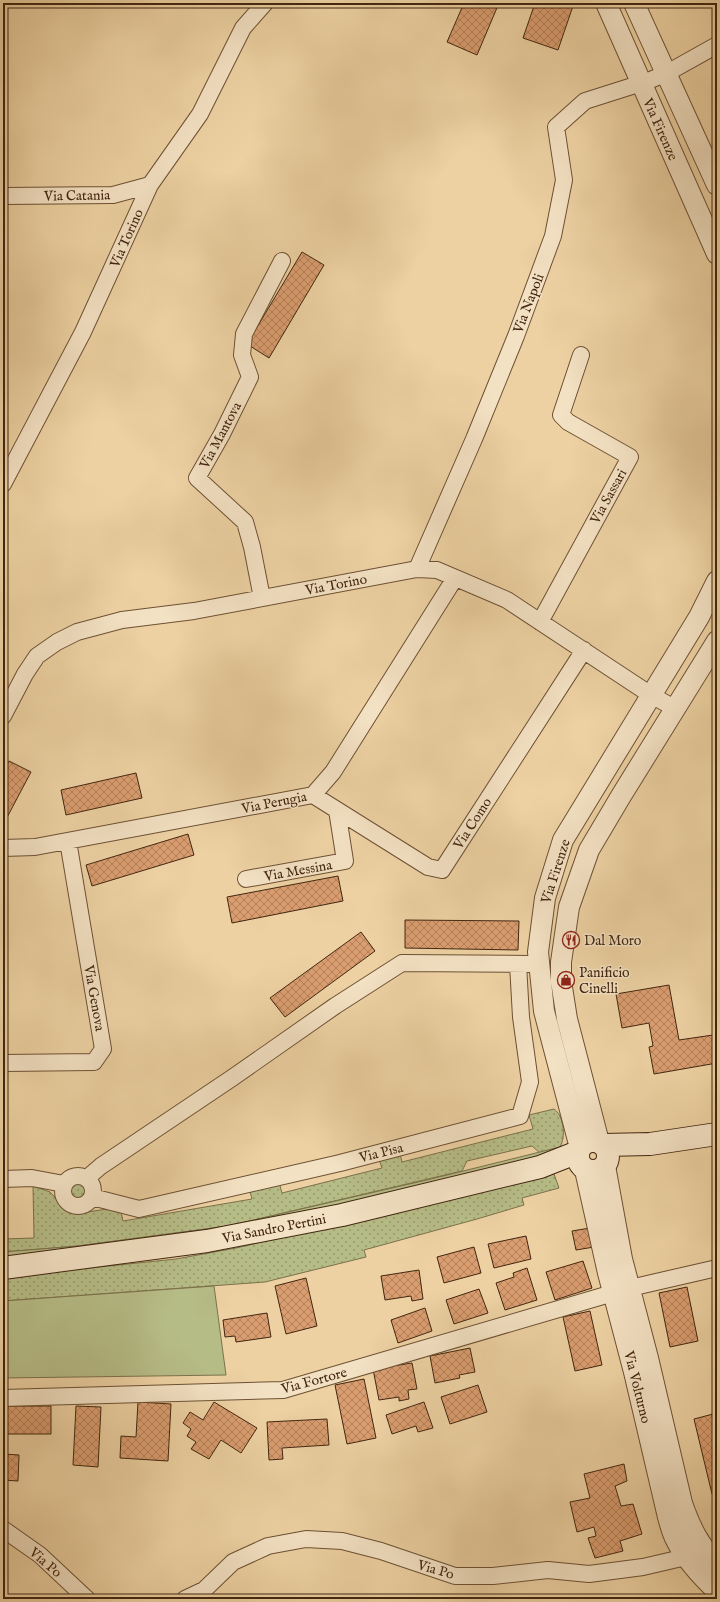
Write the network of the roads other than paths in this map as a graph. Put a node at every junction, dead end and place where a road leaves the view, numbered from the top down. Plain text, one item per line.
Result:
1 (265, 3) edge
2 (606, 3) edge
3 (634, 3) edge
4 (717, 45) edge
5 (667, 73) junction
6 (645, 82) junction
7 (150, 185) junction
8 (717, 185) edge
9 (3, 196) edge
10 (717, 254) edge
11 (282, 262) dead end
12 (581, 355) dead end
13 (3, 484) edge
14 (418, 569) junction
15 (455, 578) junction
16 (717, 581) edge
17 (262, 598) junction
18 (540, 622) junction
19 (717, 641) edge
20 (584, 650) junction
21 (651, 695) junction
22 (676, 709) junction
23 (3, 716) edge
24 (313, 795) junction
25 (336, 810) junction
26 (68, 841) junction
27 (3, 848) edge
28 (246, 879) dead end
29 (518, 964) junction
30 (539, 964) junction
31 (3, 1063) edge
32 (717, 1134) edge
33 (593, 1157) junction
34 (87, 1178) junction
35 (3, 1179) edge
36 (64, 1184) junction
37 (92, 1197) junction
38 (3, 1268) edge
39 (717, 1268) edge
40 (621, 1290) junction
41 (3, 1398) edge
42 (3, 1529) edge
43 (700, 1544) junction
44 (686, 1557) junction
45 (717, 1564) edge
46 (717, 1591) edge
47 (203, 1595) edge
48 (87, 1599) edge
49 (185, 1599) edge

1 - 7 street, Via Torino
2 - 6 street, Via Firenze
3 - 5 street, Via Firenze
4 - 5 street
5 - 6 street
5 - 8 street, Via Firenze
6 - 10 street, Via Firenze
6 - 14 street, Via Napoli
7 - 9 street, Via Catania
7 - 13 street, Via Torino
11 - 17 street, Via Mantova
12 - 18 street, Via Sassari
14 - 15 street, Via Torino
14 - 17 street, Via Torino
15 - 18 street, Via Torino
15 - 24 street, Via Perugia
16 - 21 street, Via Firenze
17 - 23 street, Via Torino
18 - 20 street, Via Torino
19 - 22 street, Via Firenze
20 - 21 street, Via Torino
20 - 25 street, Via Como
21 - 22 street, Via Torino
21 - 30 street, Via Firenze
22 - 33 street, Via Firenze
24 - 25 street, Via Como
24 - 26 street, Via Perugia
25 - 28 street, Via Messina
26 - 27 street, Via Perugia
26 - 31 street, Via Genova
29 - 30 street
29 - 34 street
29 - 37 street, Via Pisa
30 - 33 street, Via Firenze
32 - 33 main road, Via Sandro Pertini
33 - 38 main road, Via Sandro Pertini
33 - 40 street, Via Volturno
34 - 36 street
34 - 37 street
35 - 36 street
36 - 37 street
39 - 40 street, Via Fortore
40 - 41 street, Via Fortore
40 - 43 street, Via Volturno
40 - 44 street, Via Volturno
42 - 48 street, Via Po
43 - 44 street, Via Po
43 - 45 street, Via Volturno
44 - 46 street, Via Volturno
44 - 47 street, Via Po
47 - 49 street, Via Po

